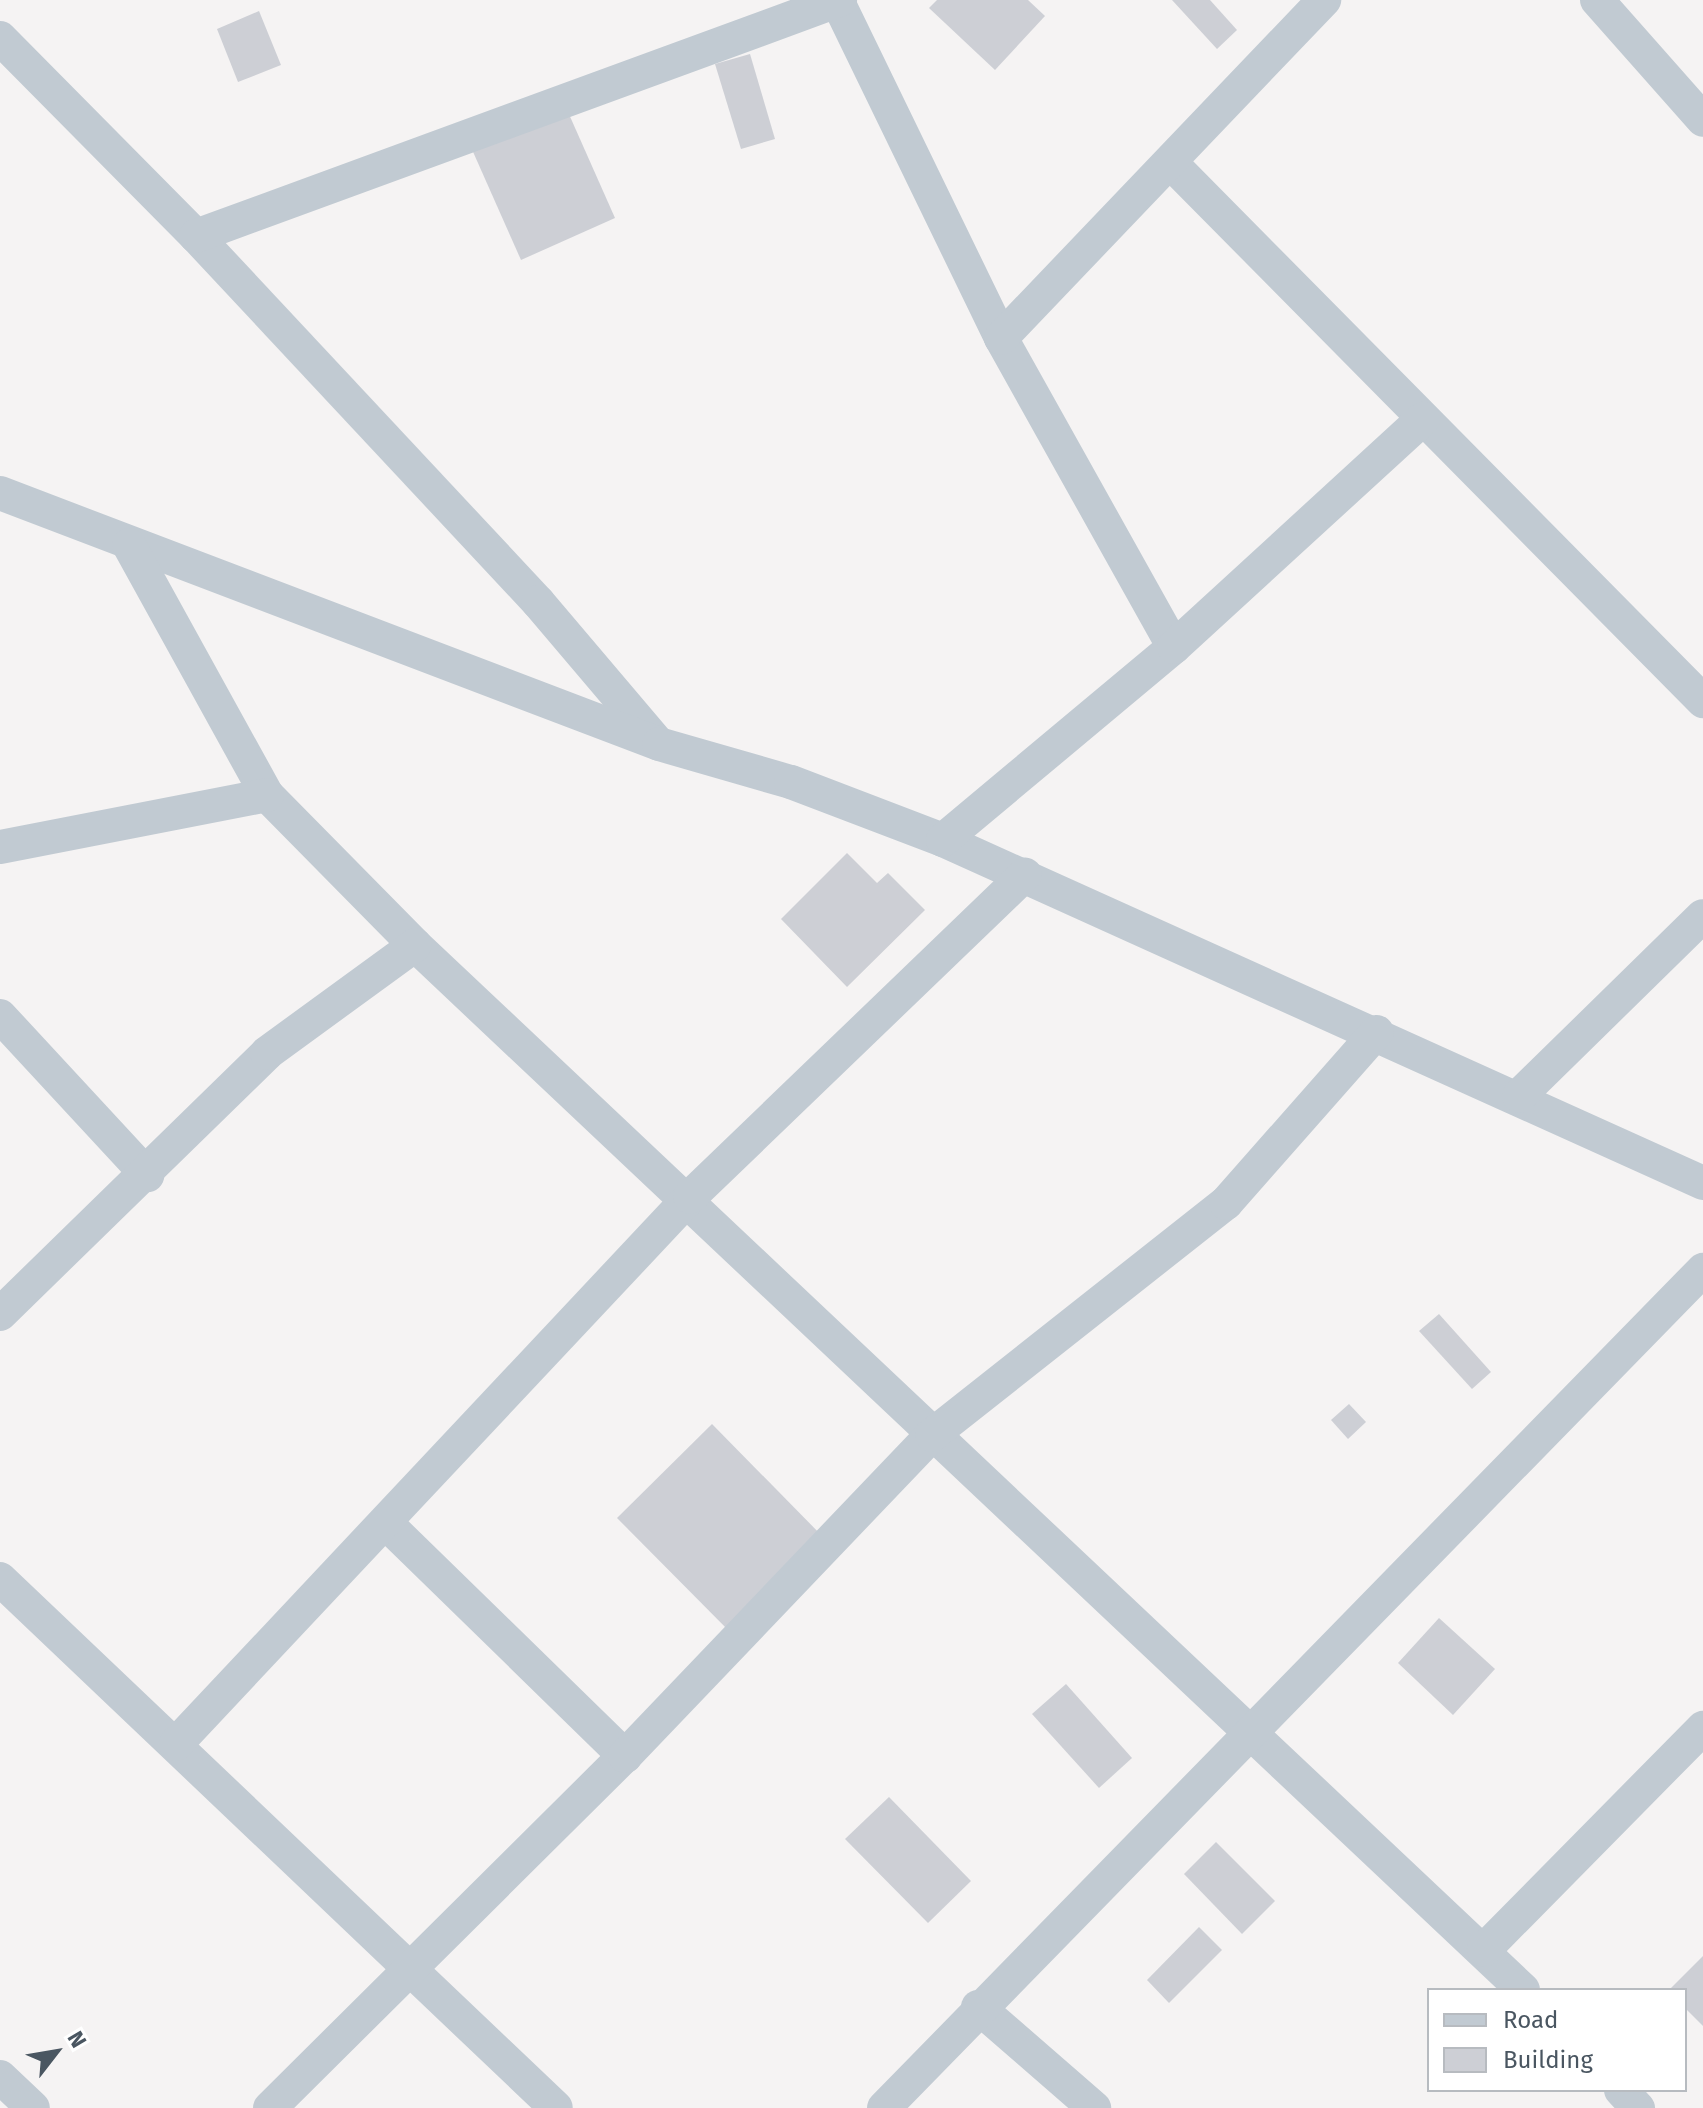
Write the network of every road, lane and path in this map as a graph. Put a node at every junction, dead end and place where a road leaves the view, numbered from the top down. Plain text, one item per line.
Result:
1 (1324, 0) edge
2 (1597, 0) edge
3 (839, 1) edge
4 (0, 38) edge
5 (1703, 120) edge
6 (1171, 163) junction
7 (196, 236) junction
8 (1001, 338) junction
9 (1423, 419) junction
10 (0, 493) edge
11 (129, 545) junction
12 (1174, 647) junction
13 (1703, 701) edge
14 (659, 744) junction
15 (267, 795) junction
16 (943, 840) junction
17 (0, 847) edge
18 (1025, 875) junction
19 (1703, 916) edge
20 (415, 945) junction
21 (0, 1016) edge
22 (1377, 1032) junction
23 (1519, 1096) junction
24 (147, 1175) junction
25 (1703, 1183) edge
26 (690, 1197) junction
27 (1703, 1270) edge
28 (0, 1314) edge
29 (932, 1435) junction
30 (389, 1526) junction
31 (0, 1579) edge
32 (1703, 1728) edge
33 (1251, 1738) junction
34 (176, 1744) junction
35 (625, 1756) junction
36 (1484, 1950) junction
37 (411, 1969) junction
38 (1521, 1988) edge
39 (978, 2007) junction
40 (0, 2077) edge
41 (1623, 2092) edge
42 (33, 2108) edge
43 (270, 2108) edge
44 (556, 2108) edge
45 (884, 2108) edge
46 (1094, 2108) edge
47 (1638, 2108) edge

1 - 6 street
2 - 5 street
3 - 7 street
3 - 8 street
4 - 7 street
6 - 8 street
6 - 9 street
7 - 14 street
8 - 12 street
9 - 12 street
9 - 13 street
10 - 11 street
11 - 14 street
11 - 15 street
12 - 16 street
14 - 16 street
15 - 17 street
15 - 20 street
16 - 18 street
18 - 22 street
18 - 26 street
19 - 23 street
20 - 24 street
20 - 26 street
21 - 24 street
22 - 23 street
22 - 29 street
23 - 25 street
24 - 28 street
26 - 29 street
26 - 30 street
27 - 33 street
29 - 33 street
29 - 35 street
30 - 34 street
30 - 35 street
31 - 34 street
32 - 36 street
33 - 36 street
33 - 39 street
34 - 37 street
35 - 37 street
36 - 38 street
37 - 43 street
37 - 44 street
39 - 45 street
39 - 46 street
40 - 42 street
41 - 47 street

